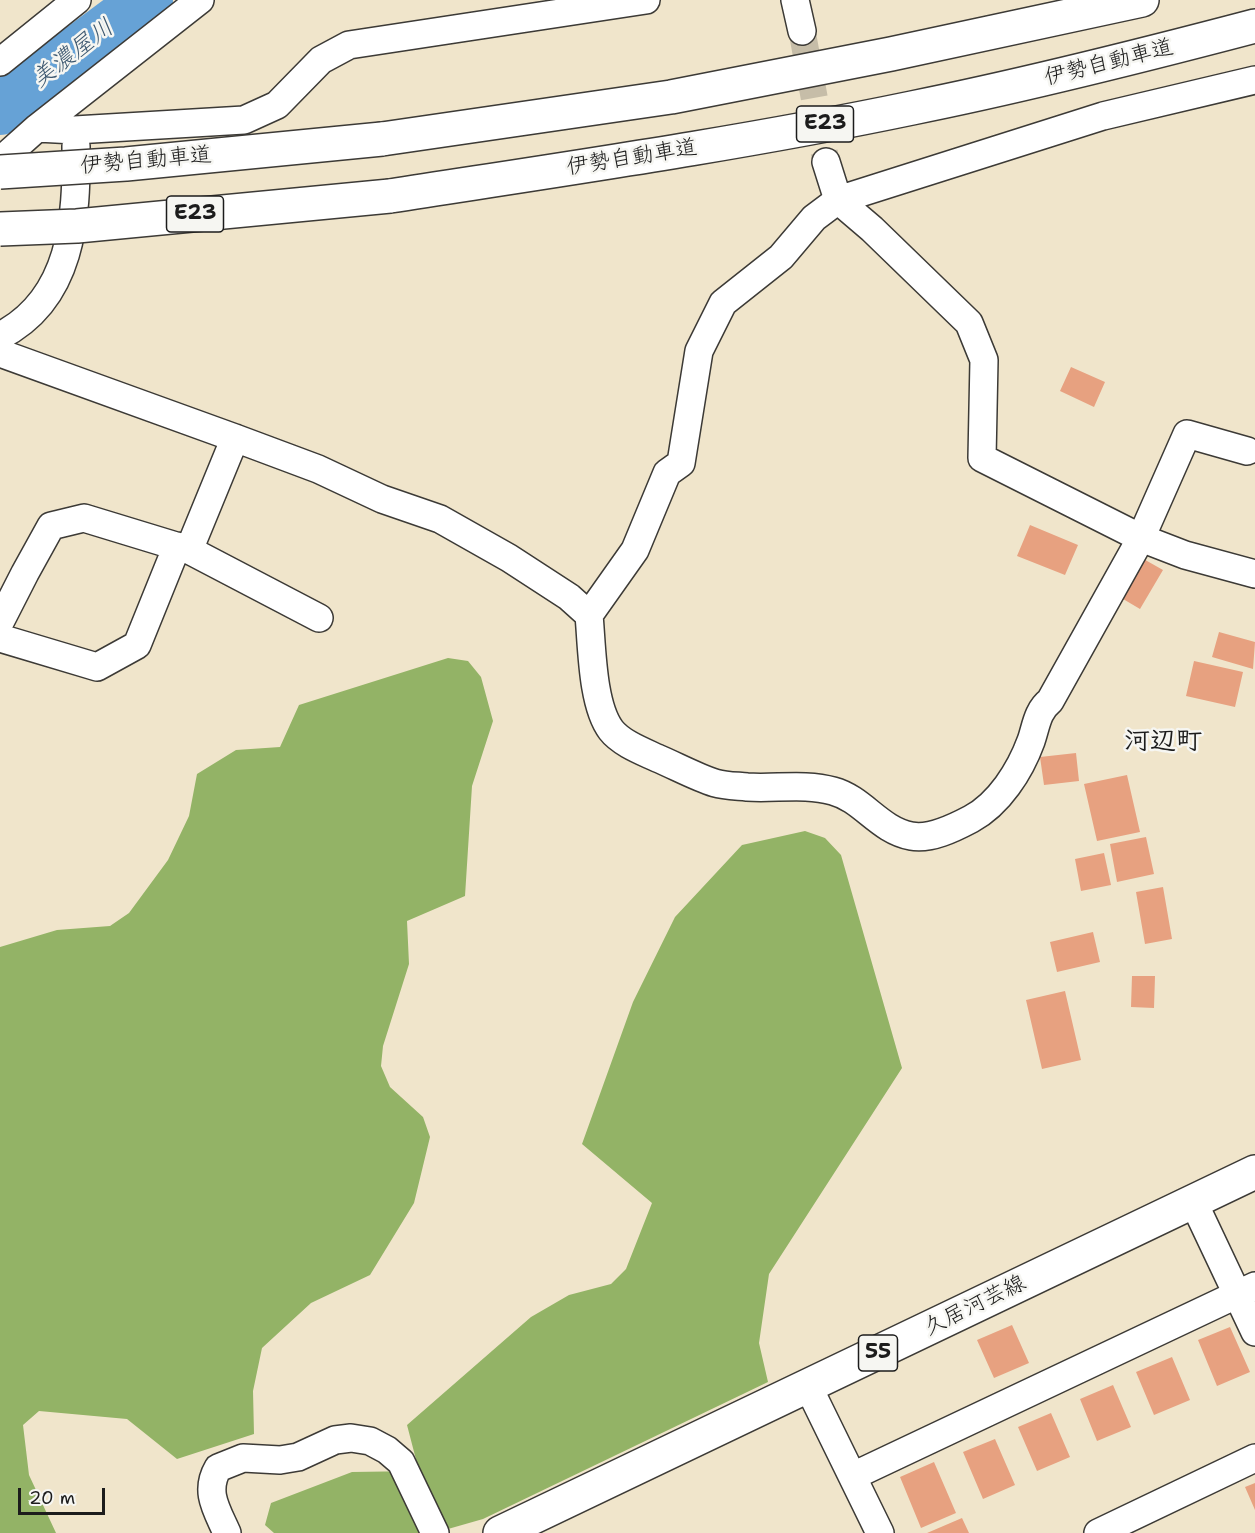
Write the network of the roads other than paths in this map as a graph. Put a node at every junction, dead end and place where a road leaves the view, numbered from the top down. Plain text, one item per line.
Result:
1 (77, 0) edge
2 (200, 0) edge
3 (646, 0) edge
4 (795, 0) edge
5 (1142, 0) edge
6 (1255, 26) edge
7 (802, 31) tunnel mouth
8 (0, 62) edge
9 (1255, 80) edge
10 (37, 128) junction
11 (75, 130) junction
12 (0, 161) edge
13 (826, 162) tunnel mouth
14 (0, 172) edge
15 (838, 201) junction
16 (0, 229) edge
17 (0, 336) edge
18 (0, 353) edge
19 (235, 438) junction
20 (1246, 451) dead end
21 (1141, 538) junction
22 (183, 548) junction
23 (1255, 574) edge
24 (589, 615) junction
25 (319, 618) dead end
26 (0, 622) edge
27 (0, 638) edge
28 (1255, 1172) edge
29 (1193, 1201) junction
30 (1246, 1290) edge
31 (1255, 1332) edge
32 (808, 1386) junction
33 (1255, 1458) edge
34 (853, 1476) junction
35 (227, 1533) edge
36 (435, 1533) edge
37 (500, 1533) edge
38 (880, 1533) edge
39 (1098, 1533) edge

1 - 8 street
2 - 10 street
3 - 11 street
4 - 7 street
5 - 14 main road, 伊勢自動車道 / E23, bridge
6 - 16 main road, 伊勢自動車道 / E23, bridge
9 - 15 street
10 - 11 street
10 - 12 street
11 - 17 street
13 - 15 street
15 - 21 street
15 - 24 street
18 - 19 street
19 - 22 street
19 - 24 street
20 - 21 street
21 - 23 street
21 - 24 street
22 - 25 street
22 - 26 street
22 - 27 street
28 - 29 main road, 久居河芸線 / 55
29 - 30 street
29 - 32 main road, 久居河芸線 / 55
30 - 31 street
30 - 34 street
32 - 34 street
32 - 37 main road, 久居河芸線 / 55
33 - 39 street
34 - 38 street
35 - 36 street

